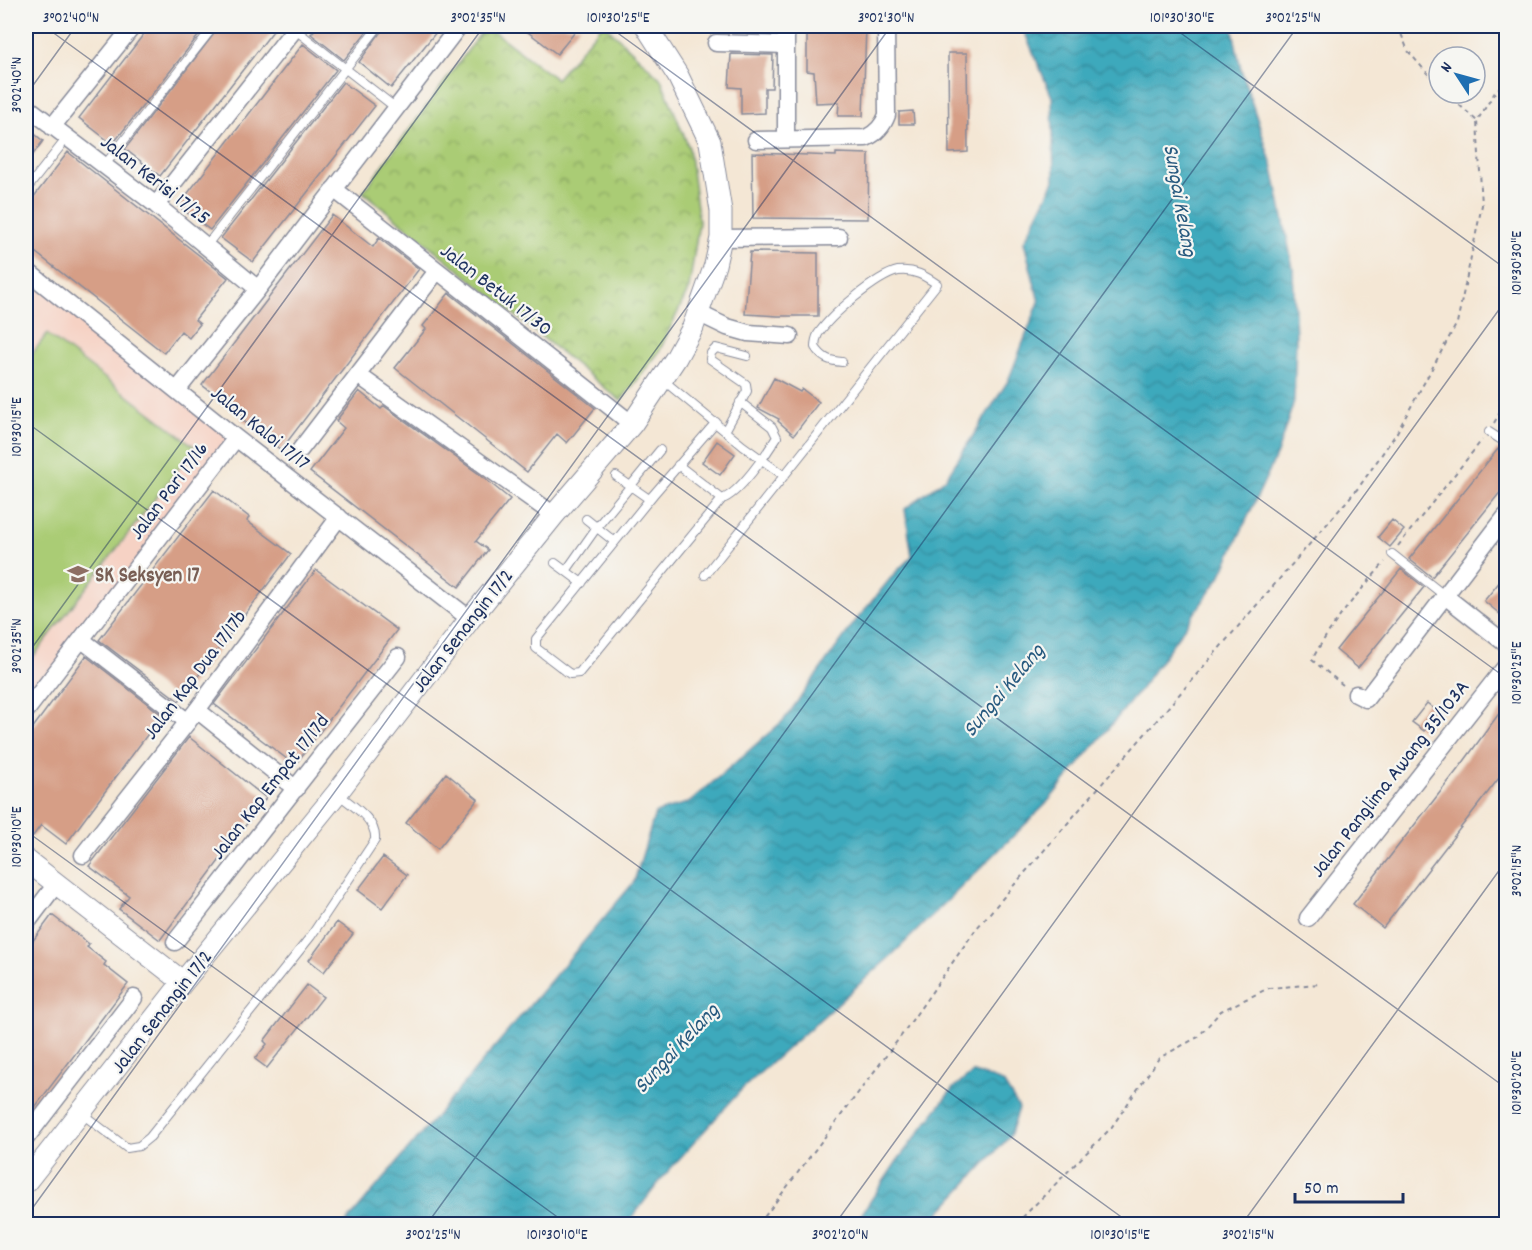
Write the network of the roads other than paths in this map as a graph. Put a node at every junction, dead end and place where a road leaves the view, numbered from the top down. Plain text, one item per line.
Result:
1 (130, 26) edge
2 (213, 26) edge
3 (379, 26) edge
4 (459, 26) edge
5 (646, 26) edge
6 (786, 26) edge
7 (886, 26) edge
8 (294, 27) edge
9 (716, 43) dead end
10 (786, 45) junction
11 (345, 68) junction
12 (26, 106) edge
13 (396, 108) junction
14 (52, 127) junction
15 (67, 138) junction
16 (786, 138) junction
17 (756, 140) dead end
18 (104, 166) junction
19 (334, 189) junction
20 (26, 190) edge
21 (156, 205) junction
22 (839, 237) dead end
23 (721, 238) junction
24 (206, 246) junction
25 (26, 270) edge
26 (437, 271) junction
27 (258, 289) junction
28 (698, 313) junction
29 (790, 336) dead end
30 (747, 356) dead end
31 (842, 362) dead end
32 (358, 375) junction
33 (663, 379) junction
34 (178, 389) junction
35 (740, 402) junction
36 (716, 422) junction
37 (632, 424) junction
38 (725, 430) junction
39 (1489, 432) dead end
40 (236, 438) junction
41 (1506, 443) edge
42 (300, 450) dead end
43 (660, 450) dead end
44 (762, 460) junction
45 (678, 465) junction
46 (783, 475) junction
47 (616, 476) dead end
48 (630, 486) junction
49 (722, 499) junction
50 (649, 500) junction
51 (554, 515) junction
52 (1506, 516) edge
53 (339, 517) junction
54 (586, 519) dead end
55 (597, 527) junction
56 (615, 542) junction
57 (1392, 554) dead end
58 (555, 563) dead end
59 (566, 571) junction
60 (705, 575) dead end
61 (582, 583) junction
62 (1445, 596) junction
63 (470, 619) junction
64 (82, 640) junction
65 (1506, 644) edge
66 (398, 657) dead end
67 (1506, 666) edge
68 (1356, 694) dead end
69 (26, 711) edge
70 (192, 716) junction
71 (296, 789) junction
72 (337, 793) junction
73 (83, 855) dead end
74 (26, 860) edge
75 (56, 884) junction
76 (1308, 918) dead end
77 (26, 924) edge
78 (175, 942) dead end
79 (183, 982) junction
80 (134, 998) dead end
81 (81, 1113) junction
82 (26, 1138) edge
83 (26, 1182) edge

1 - 14 street
2 - 18 lane
3 - 11 lane
4 - 13 street
5 - 23 street, Jalan Senangin 17/2
6 - 10 street
7 - 16 street
8 - 11 lane
8 - 21 street
9 - 10 street
10 - 16 street
11 - 13 lane
11 - 24 lane
12 - 14 street, Jalan Kerisi 17/25
13 - 19 street
14 - 15 street, Jalan Kerisi 17/25
15 - 18 street, Jalan Kerisi 17/25
15 - 20 lane
16 - 17 street
18 - 21 street, Jalan Kerisi 17/25
19 - 26 street, Jalan Betuk 17/30
19 - 27 street
21 - 24 street, Jalan Kerisi 17/25
22 - 23 street
23 - 28 street, Jalan Senangin 17/2
24 - 27 street, Jalan Kerisi 17/25
25 - 34 street, Jalan Kaloi 17/17
26 - 32 street
26 - 37 street, Jalan Betuk 17/30
27 - 34 street
28 - 29 street
28 - 33 street, Jalan Senangin 17/2
30 - 35 lane
31 - 46 lane
32 - 42 street
32 - 51 street
33 - 36 lane
33 - 37 street, Jalan Senangin 17/2
34 - 40 street, Jalan Kaloi 17/17
35 - 38 lane
35 - 44 lane
36 - 38 lane
36 - 45 lane
37 - 51 street, Jalan Senangin 17/2
38 - 44 lane
39 - 41 lane
40 - 53 street, Jalan Kaloi 17/17
40 - 64 street, Jalan Pari 17/16
43 - 48 lane
44 - 46 lane
44 - 49 lane
45 - 49 lane
45 - 50 lane
46 - 60 lane
47 - 48 lane
48 - 50 lane
48 - 55 lane
49 - 61 lane
50 - 56 lane
51 - 63 street, Jalan Senangin 17/2
52 - 62 street
53 - 63 street, Jalan Kaloi 17/17
53 - 70 street, Jalan Kap Dua 17/17b
54 - 55 lane
55 - 56 lane
55 - 59 lane
56 - 61 lane
57 - 62 lane
58 - 59 lane
59 - 61 lane
62 - 65 street
62 - 68 street
63 - 72 street, Jalan Senangin 17/2
64 - 69 street, Jalan Pari 17/16
64 - 70 street
66 - 71 street, Jalan Kap Empat 17/17d
67 - 76 street, Jalan Panglima Awang 35/103A
70 - 71 street
70 - 73 street, Jalan Kap Dua 17/17b
71 - 78 street, Jalan Kap Empat 17/17d
72 - 79 street, Jalan Senangin 17/2
72 - 81 lane
74 - 75 street
75 - 77 street
75 - 79 street
79 - 81 street, Jalan Senangin 17/2
80 - 82 street
81 - 83 street, Jalan Senangin 17/2

